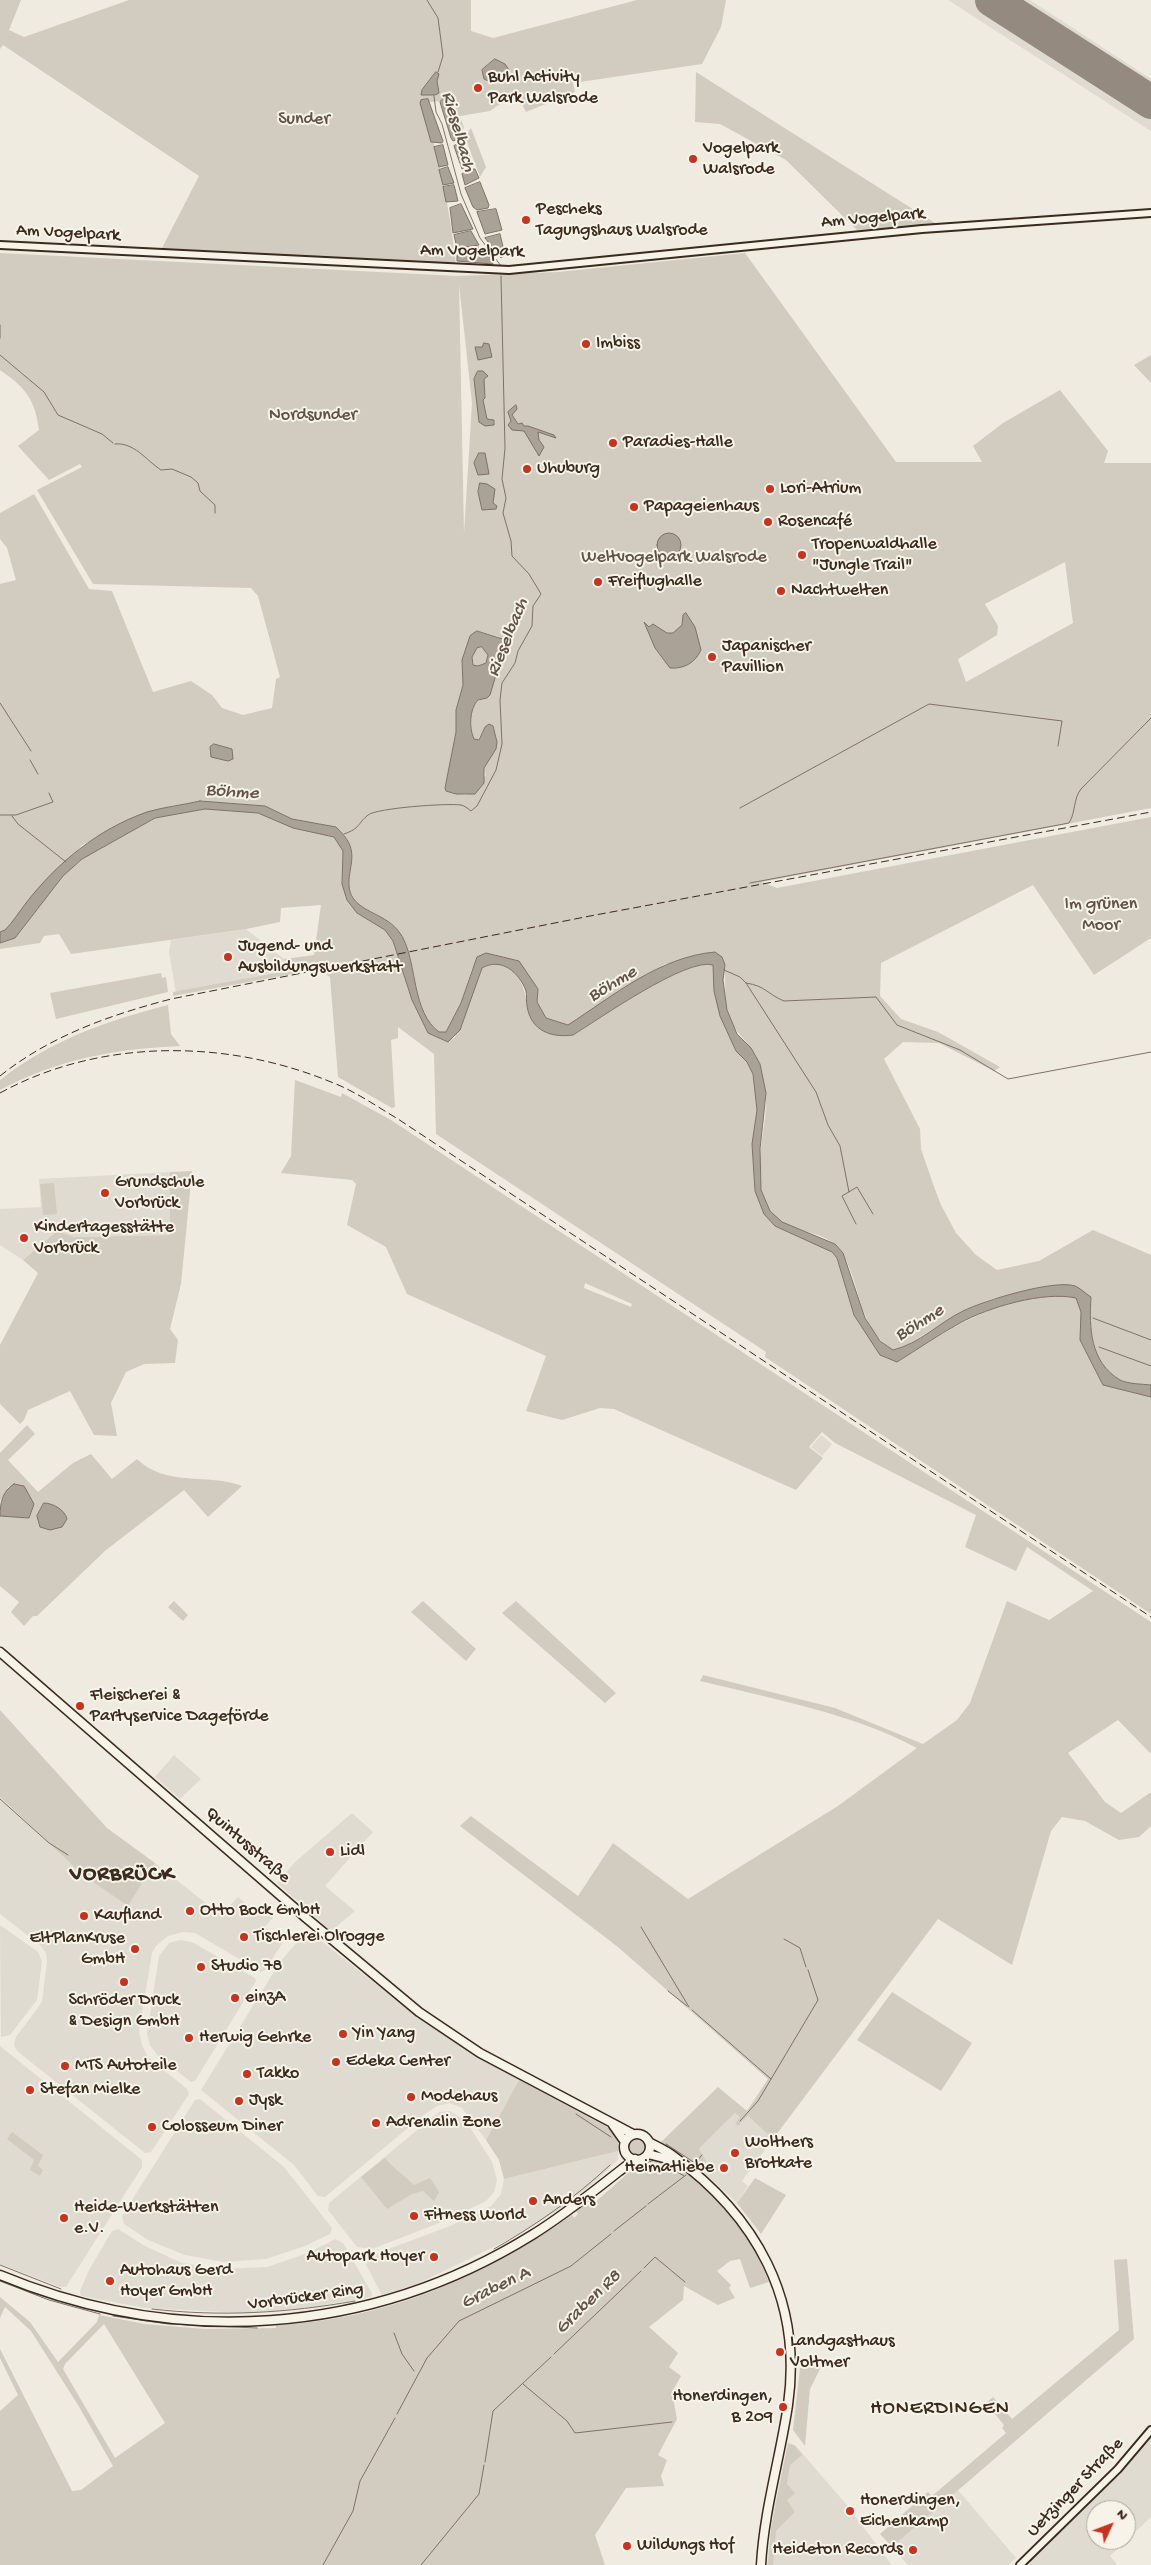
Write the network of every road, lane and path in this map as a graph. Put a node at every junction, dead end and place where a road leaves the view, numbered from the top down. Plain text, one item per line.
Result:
1 (1151, 213) edge
2 (0, 245) edge
3 (0, 1652) edge
4 (613, 2126) junction
5 (633, 2134) junction
6 (626, 2142) junction
7 (649, 2142) junction
8 (627, 2154) junction
9 (648, 2154) junction
10 (635, 2159) junction
11 (679, 2162) junction
12 (617, 2172) junction
13 (0, 2274) edge
14 (1151, 2430) edge
15 (761, 2565) edge
16 (1020, 2565) edge

1 - 2 street, Am Vogelpark
3 - 4 main road, Quintusstraße
4 - 5 main road, Quintusstraße
4 - 6 main road, Quintusstraße
5 - 6 main road
5 - 7 main road
6 - 8 main road
7 - 9 main road
7 - 11 main road
8 - 10 main road
8 - 12 main road, Vorbrücker Ring
9 - 10 main road
9 - 11 main road
10 - 12 main road, Vorbrücker Ring
11 - 15 main road
12 - 13 main road, Vorbrücker Ring
14 - 16 street, Uetzinger Straße

